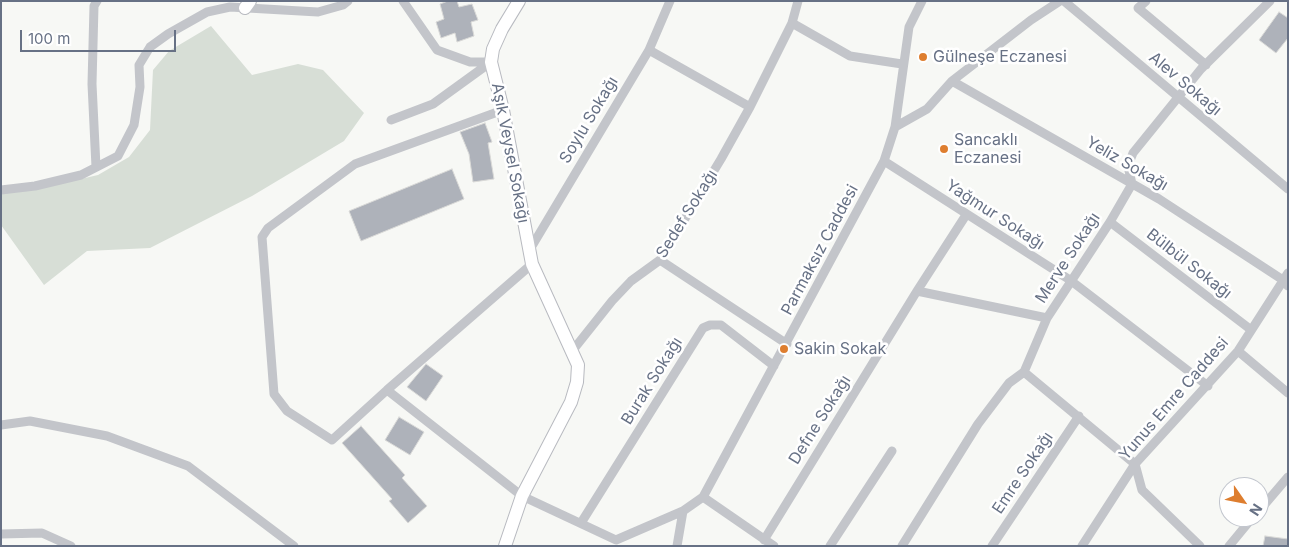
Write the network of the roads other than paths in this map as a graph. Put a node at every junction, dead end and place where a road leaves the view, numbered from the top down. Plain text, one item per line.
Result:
1 (97, 1) edge
2 (348, 1) edge
3 (403, 1) edge
4 (519, 1) edge
5 (670, 1) edge
6 (798, 1) edge
7 (922, 1) edge
8 (1060, 1) edge
9 (1064, 1) edge
10 (1146, 1) edge
11 (1270, 1) edge
12 (248, 4) edge
13 (792, 23) junction
14 (649, 50) junction
15 (491, 62) junction
16 (902, 64) junction
17 (1206, 64) junction
18 (952, 81) junction
19 (1178, 98) junction
20 (750, 106) junction
21 (503, 110) junction
22 (391, 120) dead end
23 (895, 127) junction
24 (884, 161) junction
25 (96, 167) junction
26 (1132, 184) junction
27 (1288, 189) edge
28 (1, 190) edge
29 (966, 215) junction
30 (1110, 222) junction
31 (529, 251) junction
32 (660, 260) junction
33 (532, 264) junction
34 (1286, 279) edge
35 (1070, 280) junction
36 (917, 291) junction
37 (1047, 318) junction
38 (1250, 329) junction
39 (787, 344) junction
40 (573, 350) junction
41 (1238, 350) junction
42 (774, 366) junction
43 (1024, 372) junction
44 (1208, 386) junction
45 (387, 390) junction
46 (1288, 393) edge
47 (1079, 416) junction
48 (1, 424) edge
49 (892, 451) dead end
50 (1135, 464) junction
51 (1288, 477) edge
52 (522, 496) junction
53 (703, 498) junction
54 (1269, 499) edge
55 (683, 511) junction
56 (581, 524) junction
57 (1245, 527) edge
58 (1, 534) edge
59 (764, 540) junction
60 (615, 543) edge
61 (71, 546) edge
62 (294, 546) edge
63 (505, 546) edge
64 (676, 546) edge
65 (774, 546) edge
66 (830, 546) edge
67 (902, 546) edge
68 (992, 546) edge
69 (1082, 546) edge
70 (1200, 546) edge
71 (1228, 546) edge

1 - 25 street
2 - 12 street
3 - 15 street, Aşık Veysel Sokağı
4 - 15 street
5 - 14 street, Soylu Sokağı
6 - 13 street, Sedef Sokağı
7 - 16 street, Parmaksız Caddesi
8 - 18 street
9 - 19 street, Alev Sokağı
10 - 17 street
11 - 17 street
12 - 25 street
13 - 16 street
13 - 20 street, Sedef Sokağı
14 - 20 street
14 - 31 street, Soylu Sokağı
15 - 21 street, Aşık Veysel Sokağı
15 - 22 street
16 - 23 street, Parmaksız Caddesi
17 - 19 street
18 - 23 street
18 - 26 street, Yeliz Sokağı
19 - 26 street
19 - 27 street, Alev Sokağı
20 - 32 street, Sedef Sokağı
21 - 31 street, Aşık Veysel Sokağı
21 - 45 street
23 - 24 street, Parmaksız Caddesi
24 - 29 street, Yağmur Sokağı
24 - 39 street, Parmaksız Caddesi
25 - 28 street
26 - 30 street, Merve Sokağı
26 - 34 street, Yeliz Sokağı
29 - 35 street, Yağmur Sokağı
29 - 36 street, Defne Sokağı
30 - 35 street, Merve Sokağı
30 - 38 street, Bülbül Sokağı
31 - 33 street, Aşık Veysel Sokağı
32 - 39 street
32 - 40 street, Sedef Sokağı
33 - 40 street, Aşık Veysel Sokağı
33 - 45 street
34 - 38 street, Yunus Emre Caddesi
35 - 37 street, Merve Sokağı
35 - 44 street, Yağmur Sokağı
36 - 37 street
36 - 59 street, Defne Sokağı
37 - 43 street, Merve Sokağı
38 - 41 street, Yunus Emre Caddesi
39 - 42 street, Parmaksız Caddesi
40 - 52 street
41 - 44 street, Yunus Emre Caddesi
41 - 46 street
42 - 53 street, Parmaksız Caddesi
42 - 56 street, Burak Sokağı
43 - 47 street
43 - 67 street, Merve Sokağı
44 - 50 street, Yunus Emre Caddesi
45 - 52 street
47 - 50 street
47 - 68 street, Emre Sokağı
48 - 62 street
49 - 66 street
50 - 69 street, Yunus Emre Caddesi
50 - 70 street
51 - 54 street
52 - 56 street
52 - 63 street
53 - 55 street
53 - 59 street
55 - 60 street
55 - 64 street
56 - 60 street
57 - 71 street
58 - 61 street
59 - 65 street

